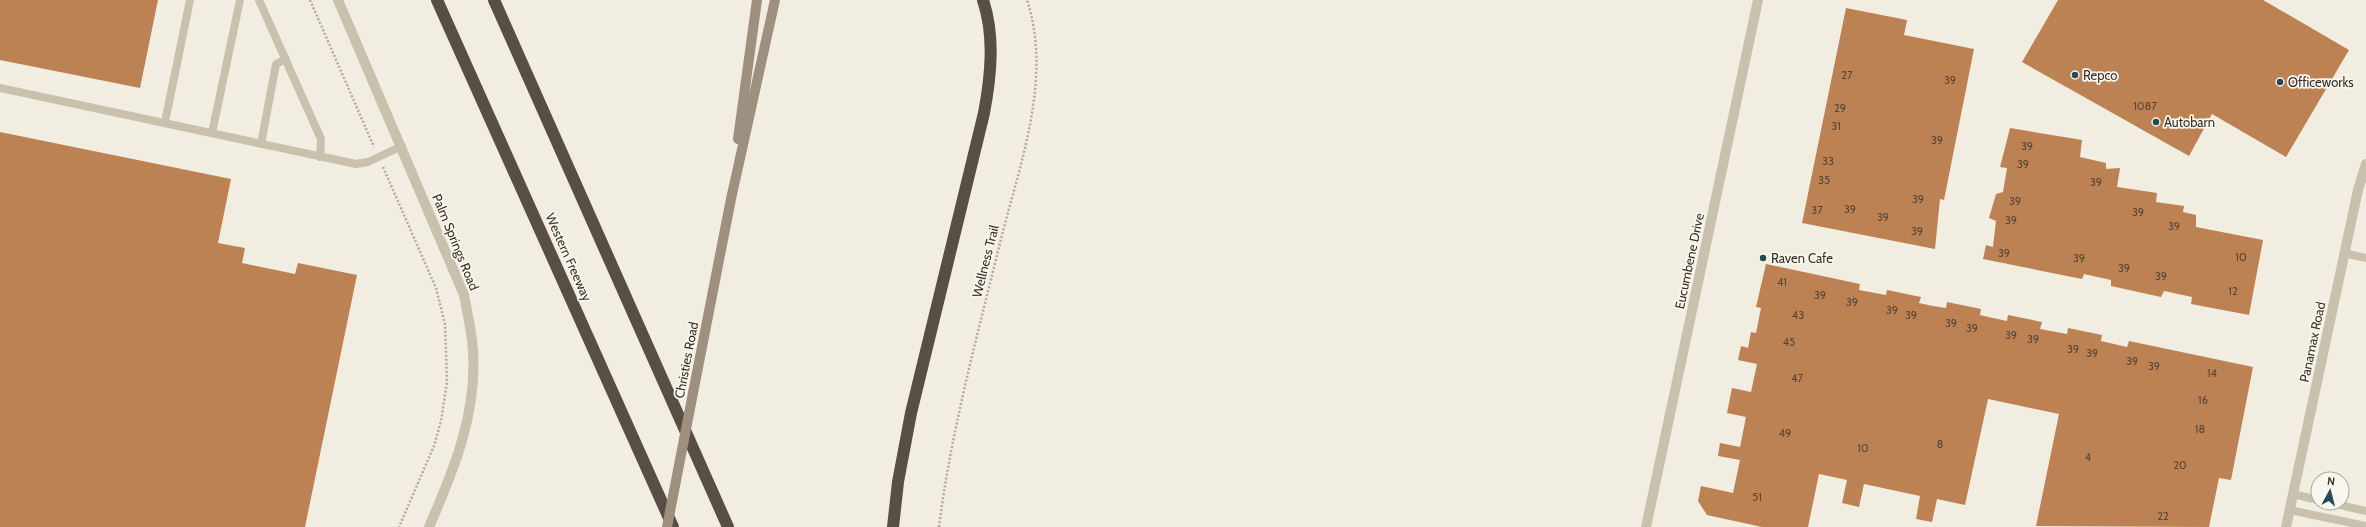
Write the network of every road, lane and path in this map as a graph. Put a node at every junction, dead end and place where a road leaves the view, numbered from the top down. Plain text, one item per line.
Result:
1 (190, 0) edge
2 (240, 0) edge
3 (260, 0) edge
4 (310, 0) edge
5 (338, 0) edge
6 (437, 0) edge
7 (494, 0) edge
8 (757, 0) edge
9 (761, 0) edge
10 (776, 0) edge
11 (983, 0) edge
12 (1027, 0) edge
13 (1758, 0) edge
14 (752, 32) junction
15 (286, 59) junction
16 (0, 88) edge
17 (165, 122) junction
18 (212, 133) junction
19 (261, 144) junction
20 (402, 146) junction
21 (320, 157) junction
22 (379, 157) junction
23 (2366, 164) edge
24 (730, 199) junction
25 (2344, 253) junction
26 (2366, 258) edge
27 (2293, 494) junction
28 (2310, 498) edge
29 (2350, 507) edge
30 (2290, 510) junction
31 (2366, 511) edge
32 (2366, 526) edge
33 (399, 527) edge
34 (429, 527) edge
35 (667, 527) edge
36 (674, 527) edge
37 (728, 527) edge
38 (893, 527) edge
39 (939, 527) edge
40 (1646, 527) edge
41 (2286, 527) edge

1 - 17 lane
2 - 18 lane
3 - 15 lane
4 - 22 path
5 - 20 street, Palm Springs Road
6 - 36 highway, Western Freeway
7 - 37 highway
8 - 14 main road, Christies Road
9 - 14 main road
10 - 24 main road, Christies Road
11 - 38 highway
12 - 39 path, Wellness Trail
13 - 40 street, Eucumbene Drive
14 - 24 main road, Christies Road
15 - 19 lane
15 - 21 lane
16 - 17 lane
17 - 18 lane
18 - 19 lane
19 - 21 lane
20 - 22 lane
20 - 34 street, Palm Springs Road
21 - 22 lane
22 - 33 path
23 - 25 street, Panamax Road
24 - 35 main road, Christies Road, bridge
25 - 26 lane
25 - 27 street, Panamax Road
27 - 28 lane
27 - 30 street, Panamax Road
29 - 31 lane
30 - 32 lane
30 - 41 street, Panamax Road

